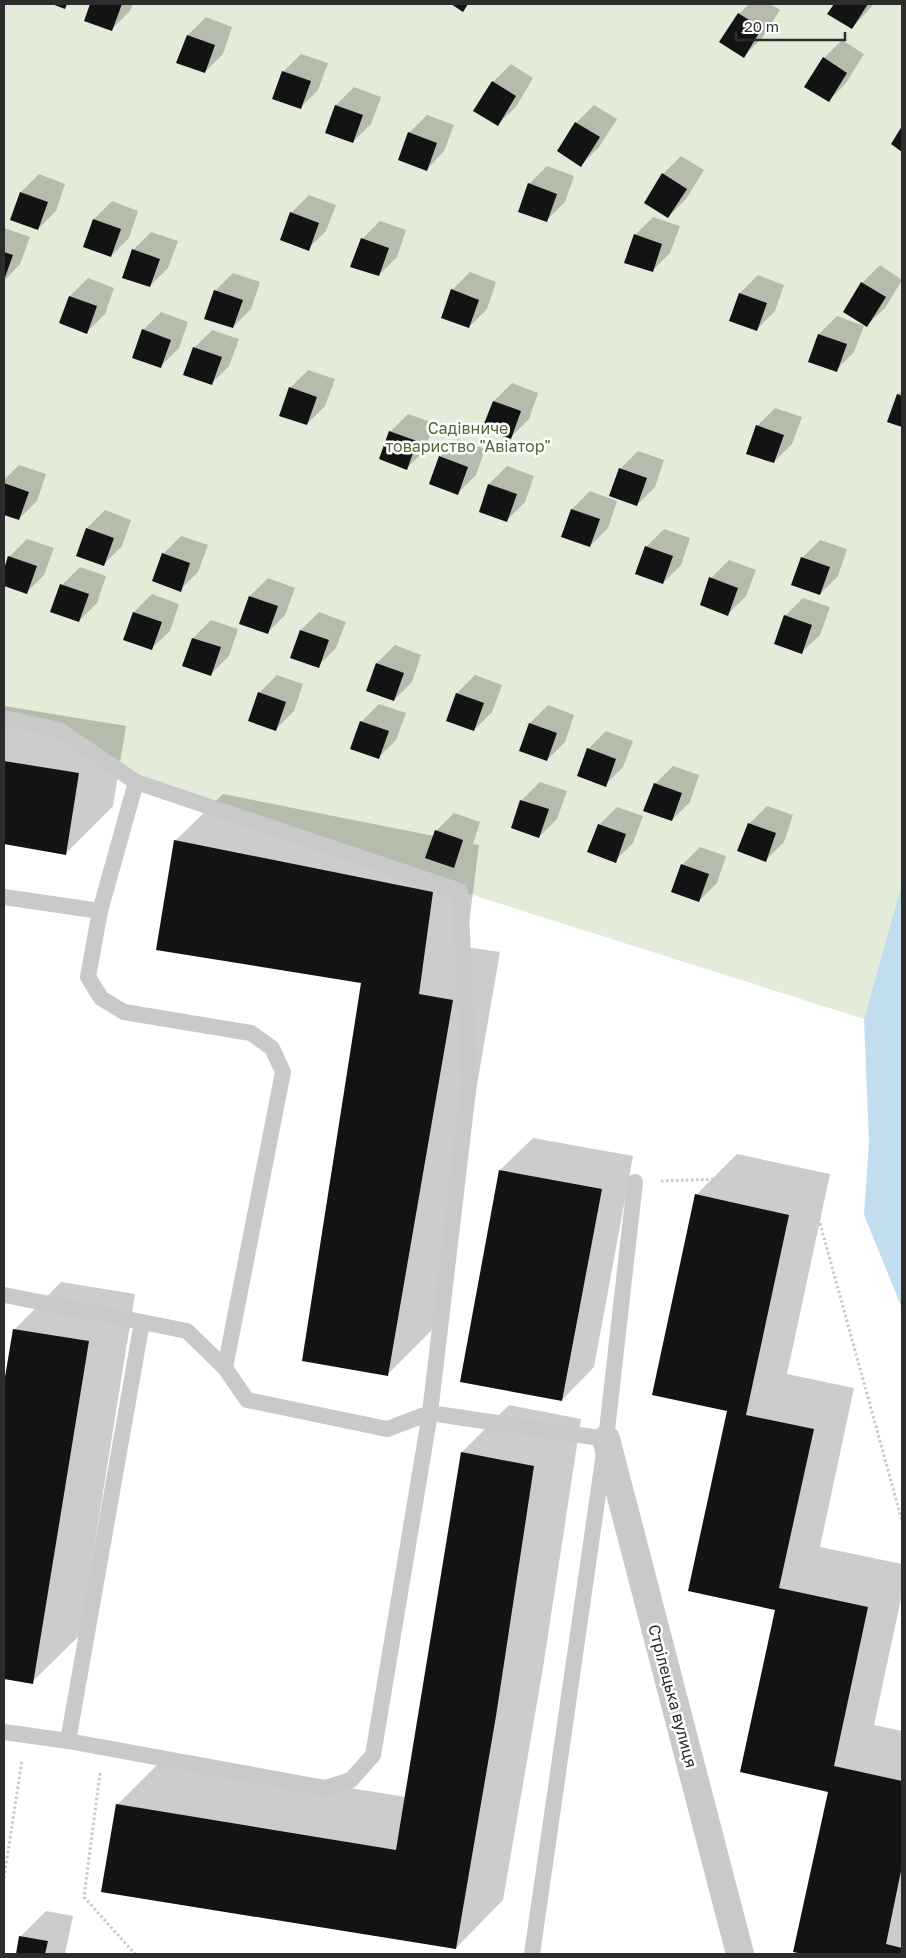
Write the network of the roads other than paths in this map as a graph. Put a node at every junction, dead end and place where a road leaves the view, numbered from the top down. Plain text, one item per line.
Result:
1 (4, 718) edge
2 (136, 782) junction
3 (4, 896) edge
4 (100, 911) junction
5 (635, 1182) road end
6 (4, 1295) edge
7 (142, 1322) junction
8 (225, 1368) junction
9 (430, 1413) junction
10 (606, 1439) junction
11 (4, 1732) edge
12 (68, 1742) junction
13 (532, 1954) edge
14 (740, 1954) edge

1 - 2 lane
2 - 4 lane
2 - 9 lane
3 - 4 lane
4 - 8 lane
5 - 10 lane
6 - 7 lane
7 - 8 lane
7 - 12 lane
8 - 9 lane
9 - 10 lane
9 - 12 lane
10 - 13 lane
10 - 14 street, Стрілецька вулиця
11 - 12 lane

